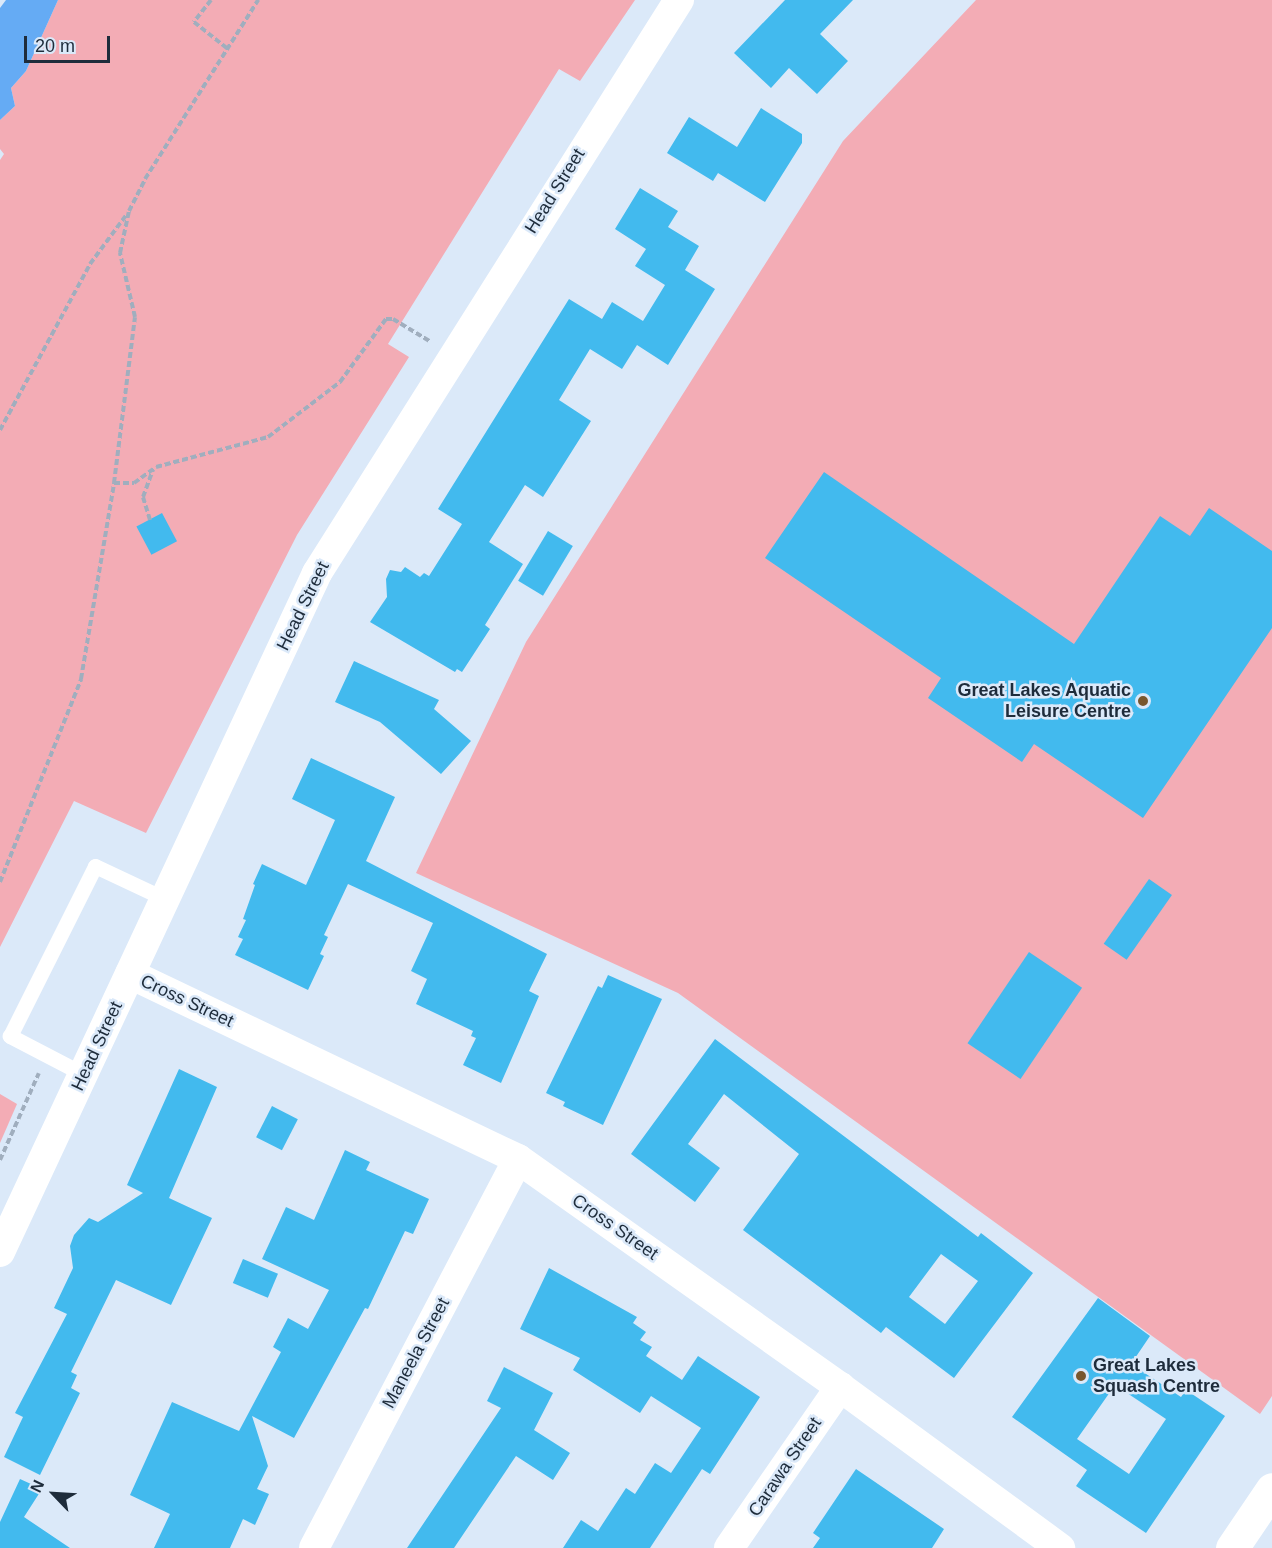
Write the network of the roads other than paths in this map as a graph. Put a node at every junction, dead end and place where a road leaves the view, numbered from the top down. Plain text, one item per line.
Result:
1 (679, 0) edge
2 (165, 898) junction
3 (130, 974) junction
4 (85, 1075) junction
5 (518, 1159) junction
6 (0, 1252) edge
7 (840, 1386) junction
8 (1272, 1489) edge
9 (314, 1548) edge
10 (729, 1548) edge
11 (1060, 1548) edge
12 (1232, 1548) edge

1 - 2 street, Head Street
2 - 3 street, Head Street
2 - 4 lane
3 - 4 street, Head Street
3 - 5 street, Cross Street
4 - 6 street, Head Street
5 - 7 street, Cross Street
5 - 9 street, Maneela Street
7 - 10 street, Carawa Street
7 - 11 street, Cross Street
8 - 12 street

